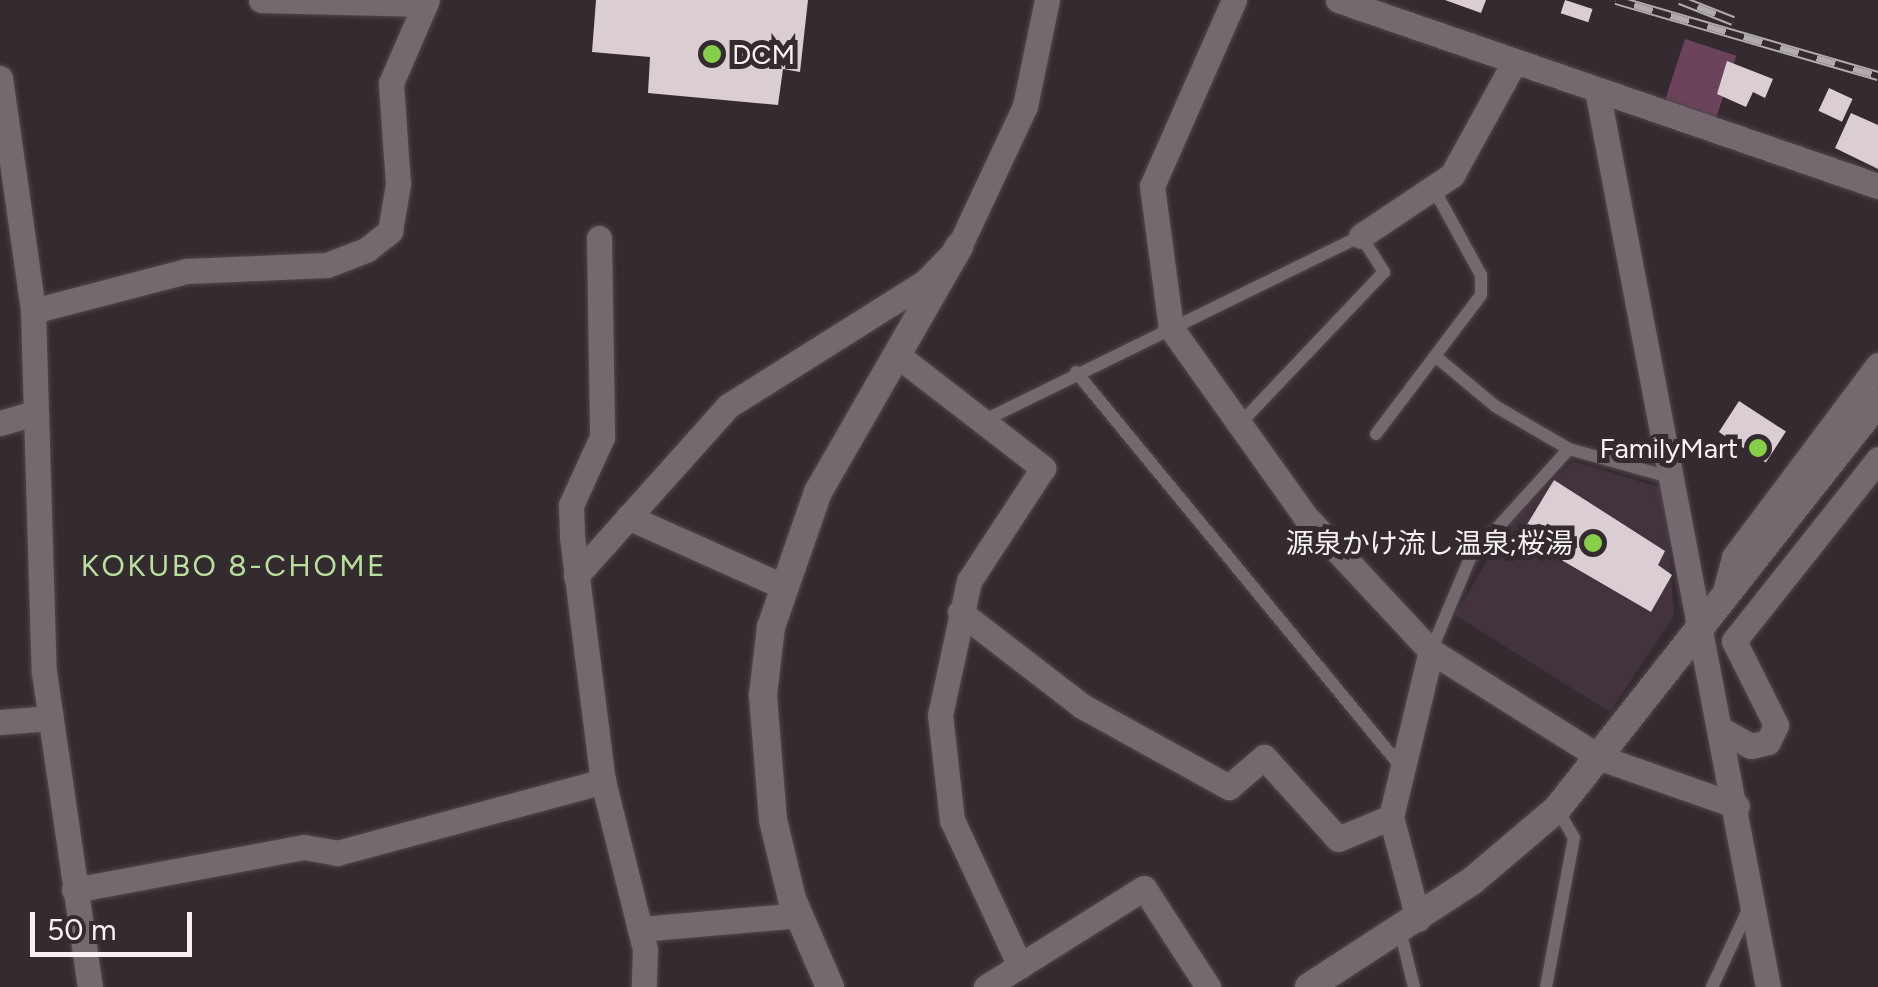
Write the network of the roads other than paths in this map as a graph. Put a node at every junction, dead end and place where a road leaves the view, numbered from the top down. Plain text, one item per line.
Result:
1 (261, 0) edge
2 (1047, 0) edge
3 (1234, 0) edge
4 (1338, 0) edge
5 (426, 2) edge
6 (1515, 61) junction
7 (0, 78) edge
8 (1597, 90) junction
9 (1, 121) edge
10 (1878, 186) edge
11 (1435, 191) junction
12 (1361, 236) junction
13 (600, 238) dead end
14 (960, 246) junction
15 (33, 311) junction
16 (1170, 328) junction
17 (897, 355) junction
18 (1435, 356) junction
19 (1878, 365) edge
20 (1076, 372) junction
21 (1878, 402) edge
22 (36, 412) junction
23 (984, 422) junction
24 (0, 423) edge
25 (1237, 427) junction
26 (1376, 434) dead end
27 (1569, 449) junction
28 (1878, 459) edge
29 (1674, 478) junction
30 (628, 517) junction
31 (576, 576) junction
32 (782, 586) junction
33 (1721, 610) junction
34 (960, 612) junction
35 (1698, 641) junction
36 (1432, 651) junction
37 (51, 718) junction
38 (0, 722) edge
39 (1720, 729) junction
40 (1602, 758) junction
41 (1402, 768) junction
42 (603, 781) junction
43 (1737, 806) junction
44 (1557, 809) junction
45 (1391, 818) junction
46 (74, 890) junction
47 (1753, 902) junction
48 (799, 915) junction
49 (1410, 924) junction
50 (640, 929) junction
51 (1020, 966) junction
52 (90, 987) edge
53 (644, 987) edge
54 (830, 987) edge
55 (986, 987) edge
56 (1208, 987) edge
57 (1308, 987) edge
58 (1414, 987) edge
59 (1546, 987) edge
60 (1712, 987) edge
61 (1768, 987) edge

1 - 5 street
2 - 14 street
3 - 16 street
4 - 6 street
5 - 15 street
6 - 8 street
6 - 11 street
7 - 9 street
8 - 10 street
8 - 29 street
9 - 15 street
11 - 12 street
11 - 18 lane
12 - 16 lane
12 - 25 lane
13 - 31 street
14 - 17 street
14 - 30 street
15 - 22 street
16 - 20 lane
16 - 25 street
17 - 23 street
17 - 32 street
18 - 26 lane
18 - 27 lane
19 - 33 street
20 - 23 lane
20 - 41 lane
21 - 33 street
22 - 24 street
22 - 37 street
23 - 34 street
25 - 36 street
27 - 29 lane
27 - 36 lane
28 - 39 street
29 - 35 street
30 - 31 street
30 - 32 street
31 - 42 street
32 - 48 street
33 - 35 street
34 - 45 street
34 - 51 street
35 - 39 street
35 - 40 street
36 - 40 street
36 - 41 street
37 - 38 street
37 - 46 street
39 - 43 street
40 - 43 street
40 - 44 street
41 - 45 street
42 - 46 street
42 - 50 street
43 - 47 street
44 - 49 street
44 - 59 lane
45 - 49 street
46 - 52 street
47 - 60 lane
47 - 61 street
48 - 50 street
48 - 54 street
49 - 57 street
49 - 58 lane
50 - 53 street
51 - 55 street
51 - 56 street

